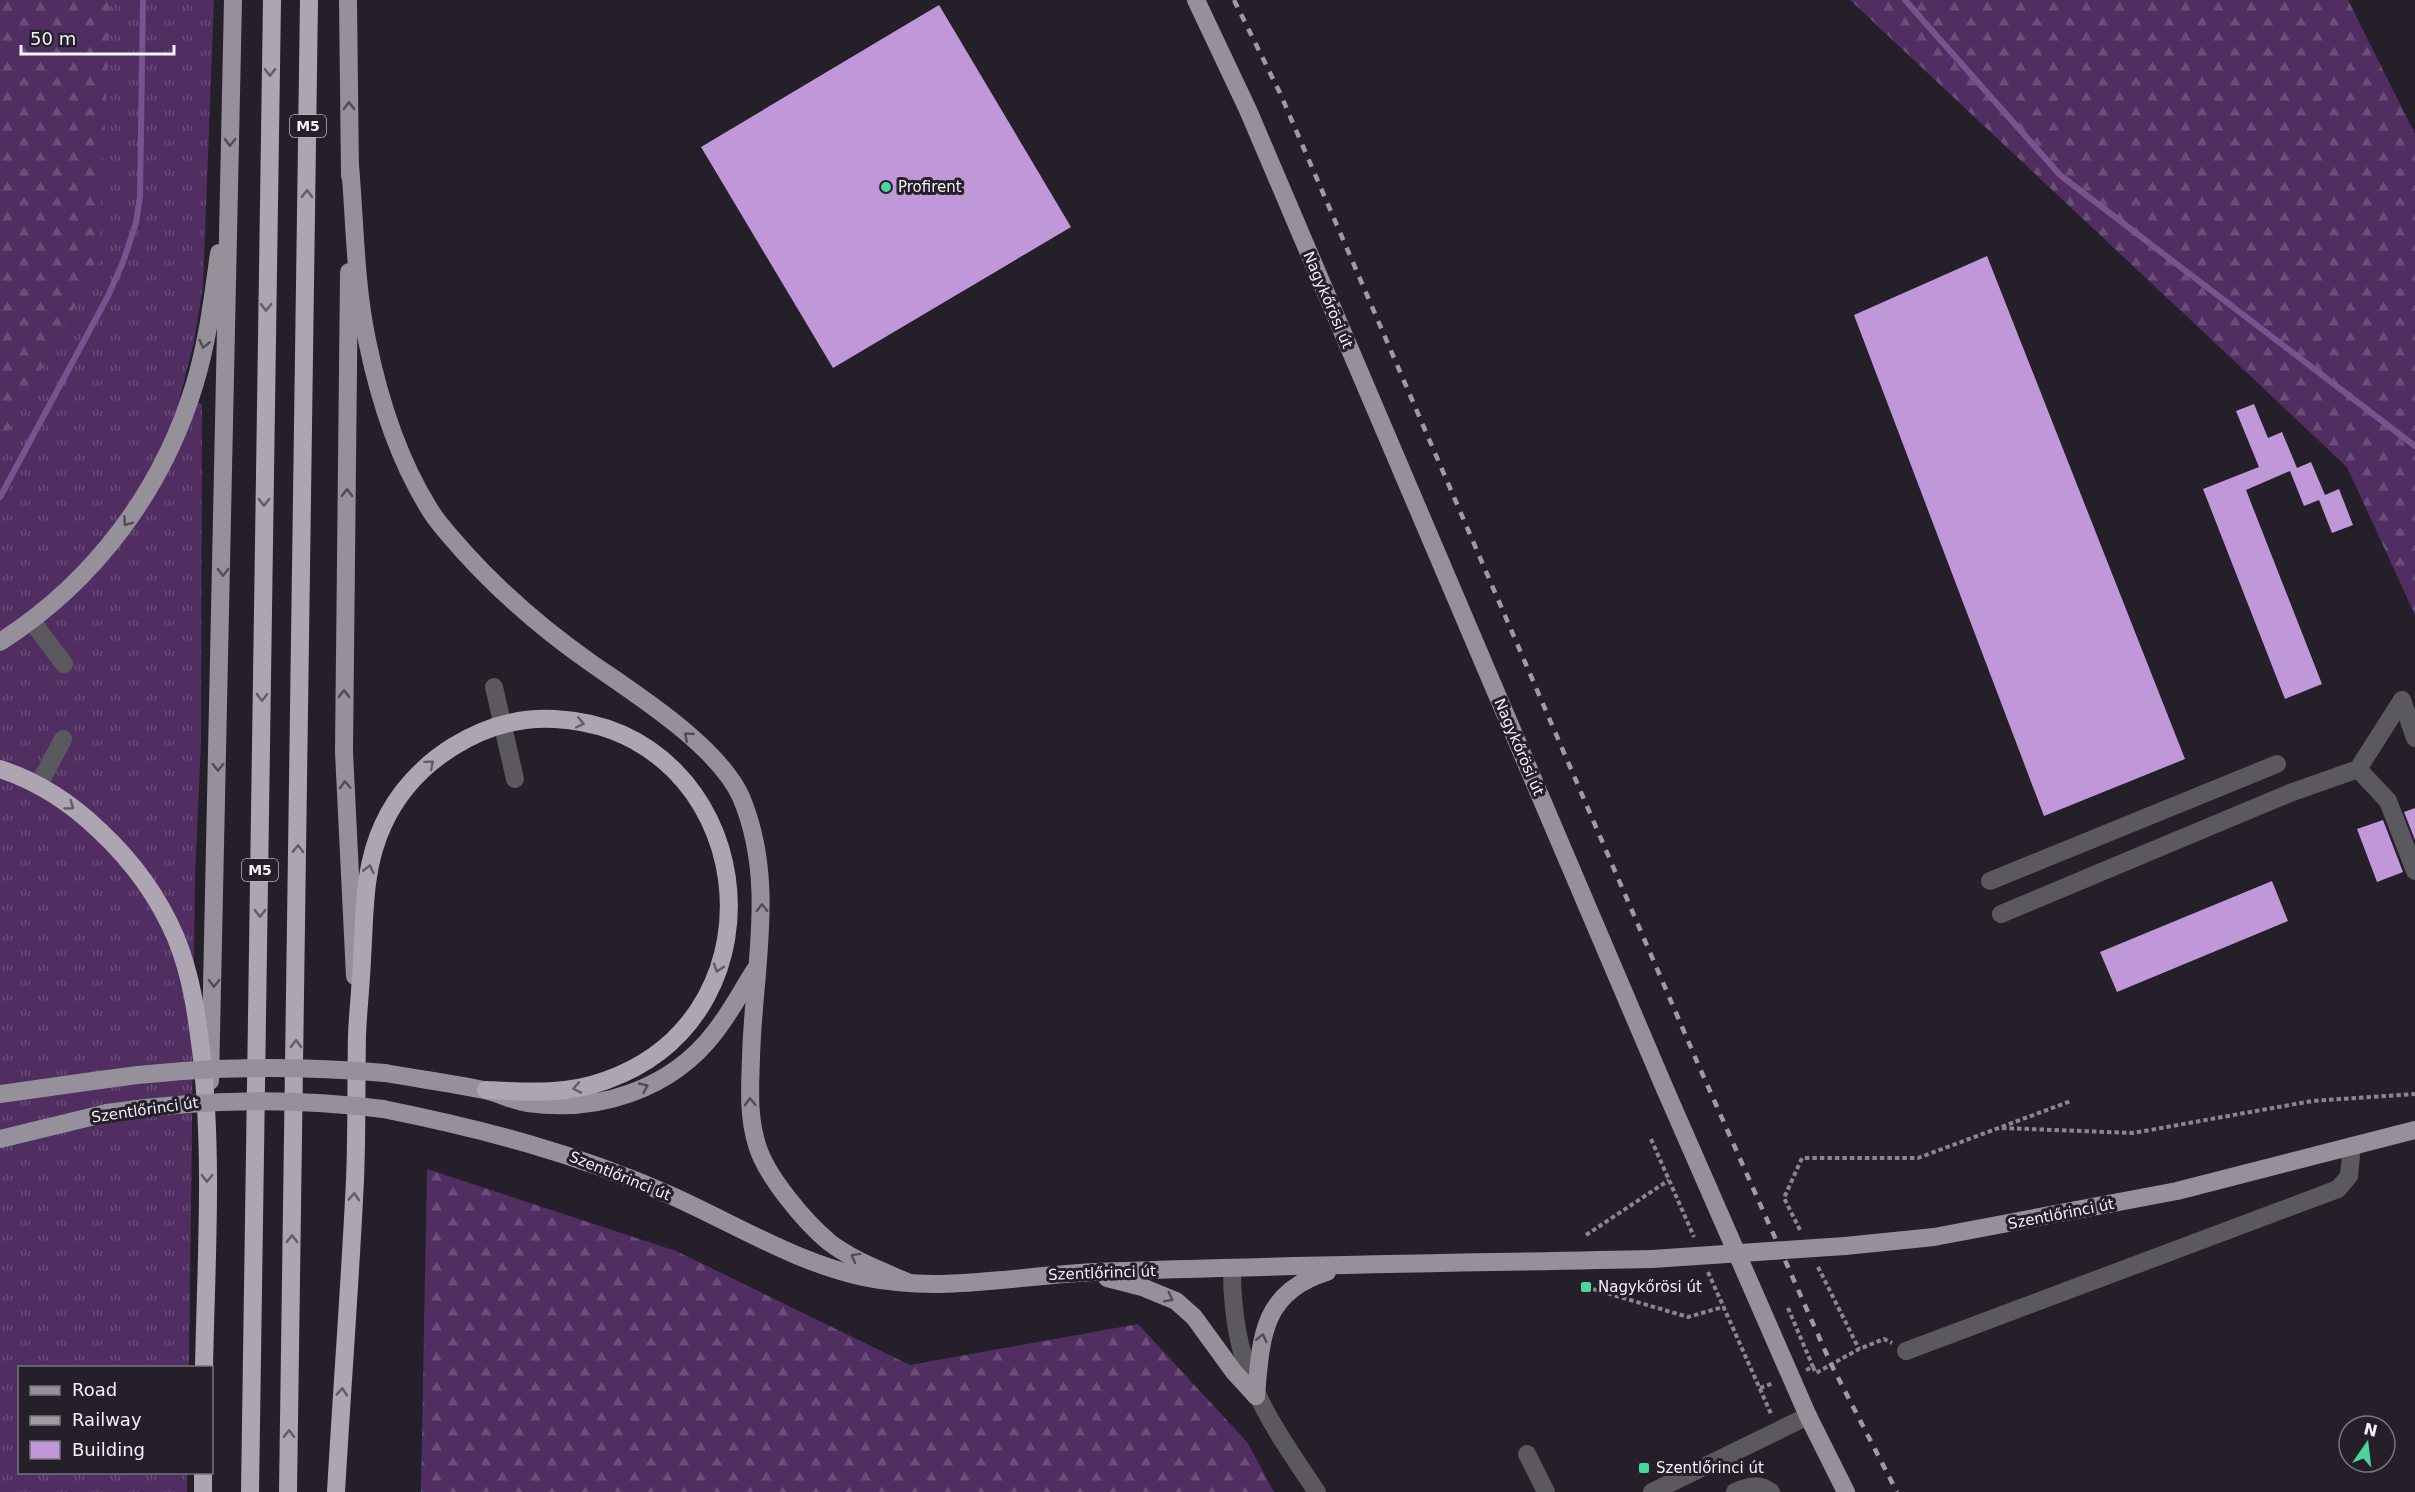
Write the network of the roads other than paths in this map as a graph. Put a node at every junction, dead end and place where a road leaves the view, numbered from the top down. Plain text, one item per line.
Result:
1 (233, 0) edge
2 (272, 0) edge
3 (309, 0) edge
4 (348, 0) edge
5 (1196, 0) edge
6 (350, 165) junction
7 (230, 183) junction
8 (31, 620) junction
9 (0, 642) edge
10 (64, 664) dead end
11 (494, 687) dead end
12 (504, 724) junction
13 (2415, 738) edge
14 (63, 739) dead end
15 (2277, 764) dead end
16 (0, 769) edge
17 (2358, 769) junction
18 (515, 779) dead end
19 (38, 786) junction
20 (2415, 871) edge
21 (1990, 881) dead end
22 (2001, 914) dead end
23 (758, 966) junction
24 (357, 1032) junction
25 (486, 1090) junction
26 (0, 1094) edge
27 (208, 1119) junction
28 (2415, 1130) edge
29 (0, 1139) edge
30 (2352, 1146) junction
31 (1346, 1266) junction
32 (1232, 1270) junction
33 (1095, 1272) junction
34 (908, 1282) junction
35 (1906, 1351) road end
36 (204, 1366) edge
37 (1256, 1396) junction
38 (1808, 1416) junction
39 (1527, 1454) dead end
40 (203, 1474) edge
41 (202, 1492) edge
42 (250, 1492) edge
43 (288, 1492) edge
44 (336, 1492) edge
45 (1317, 1492) edge
46 (1546, 1492) edge
47 (1652, 1492) edge
48 (1735, 1492) edge
49 (1771, 1492) edge
50 (1846, 1492) edge

1 -> 7 main road
2 -> 42 highway, M5
43 -> 3 highway, M5
6 -> 4 main road
5 - 38 main road, Nagykőrösi út
23 -> 6 main road
24 -> 6 main road
7 -> 8 main road
7 -> 27 main road
8 - 9 main road
8 - 10 street
11 - 12 street
12 - 18 street
24 -> 12 highway
12 -> 25 highway
13 - 17 street
14 - 19 street
15 - 21 street
16 - 19 highway
17 - 20 street
17 - 22 street
19 -> 27 highway
25 -> 23 main road
34 -> 23 main road
44 -> 24 highway
25 - 26 main road, bridge
27 -> 36 highway
28 - 30 main road, Szentlőrinci út
29 - 34 main road, Szentlőrinci út, bridge
30 - 31 main road, Szentlőrinci út, bridge
30 - 35 street
31 - 32 main road, Szentlőrinci út
37 -> 31 main road
32 - 33 main road, Szentlőrinci út
32 - 37 street
33 - 34 main road, Szentlőrinci út
33 -> 37 main road
37 - 45 street
38 - 47 street
38 - 50 main road, Nagykőrösi út
39 - 46 street
40 - 41 highway
48 - 49 street

